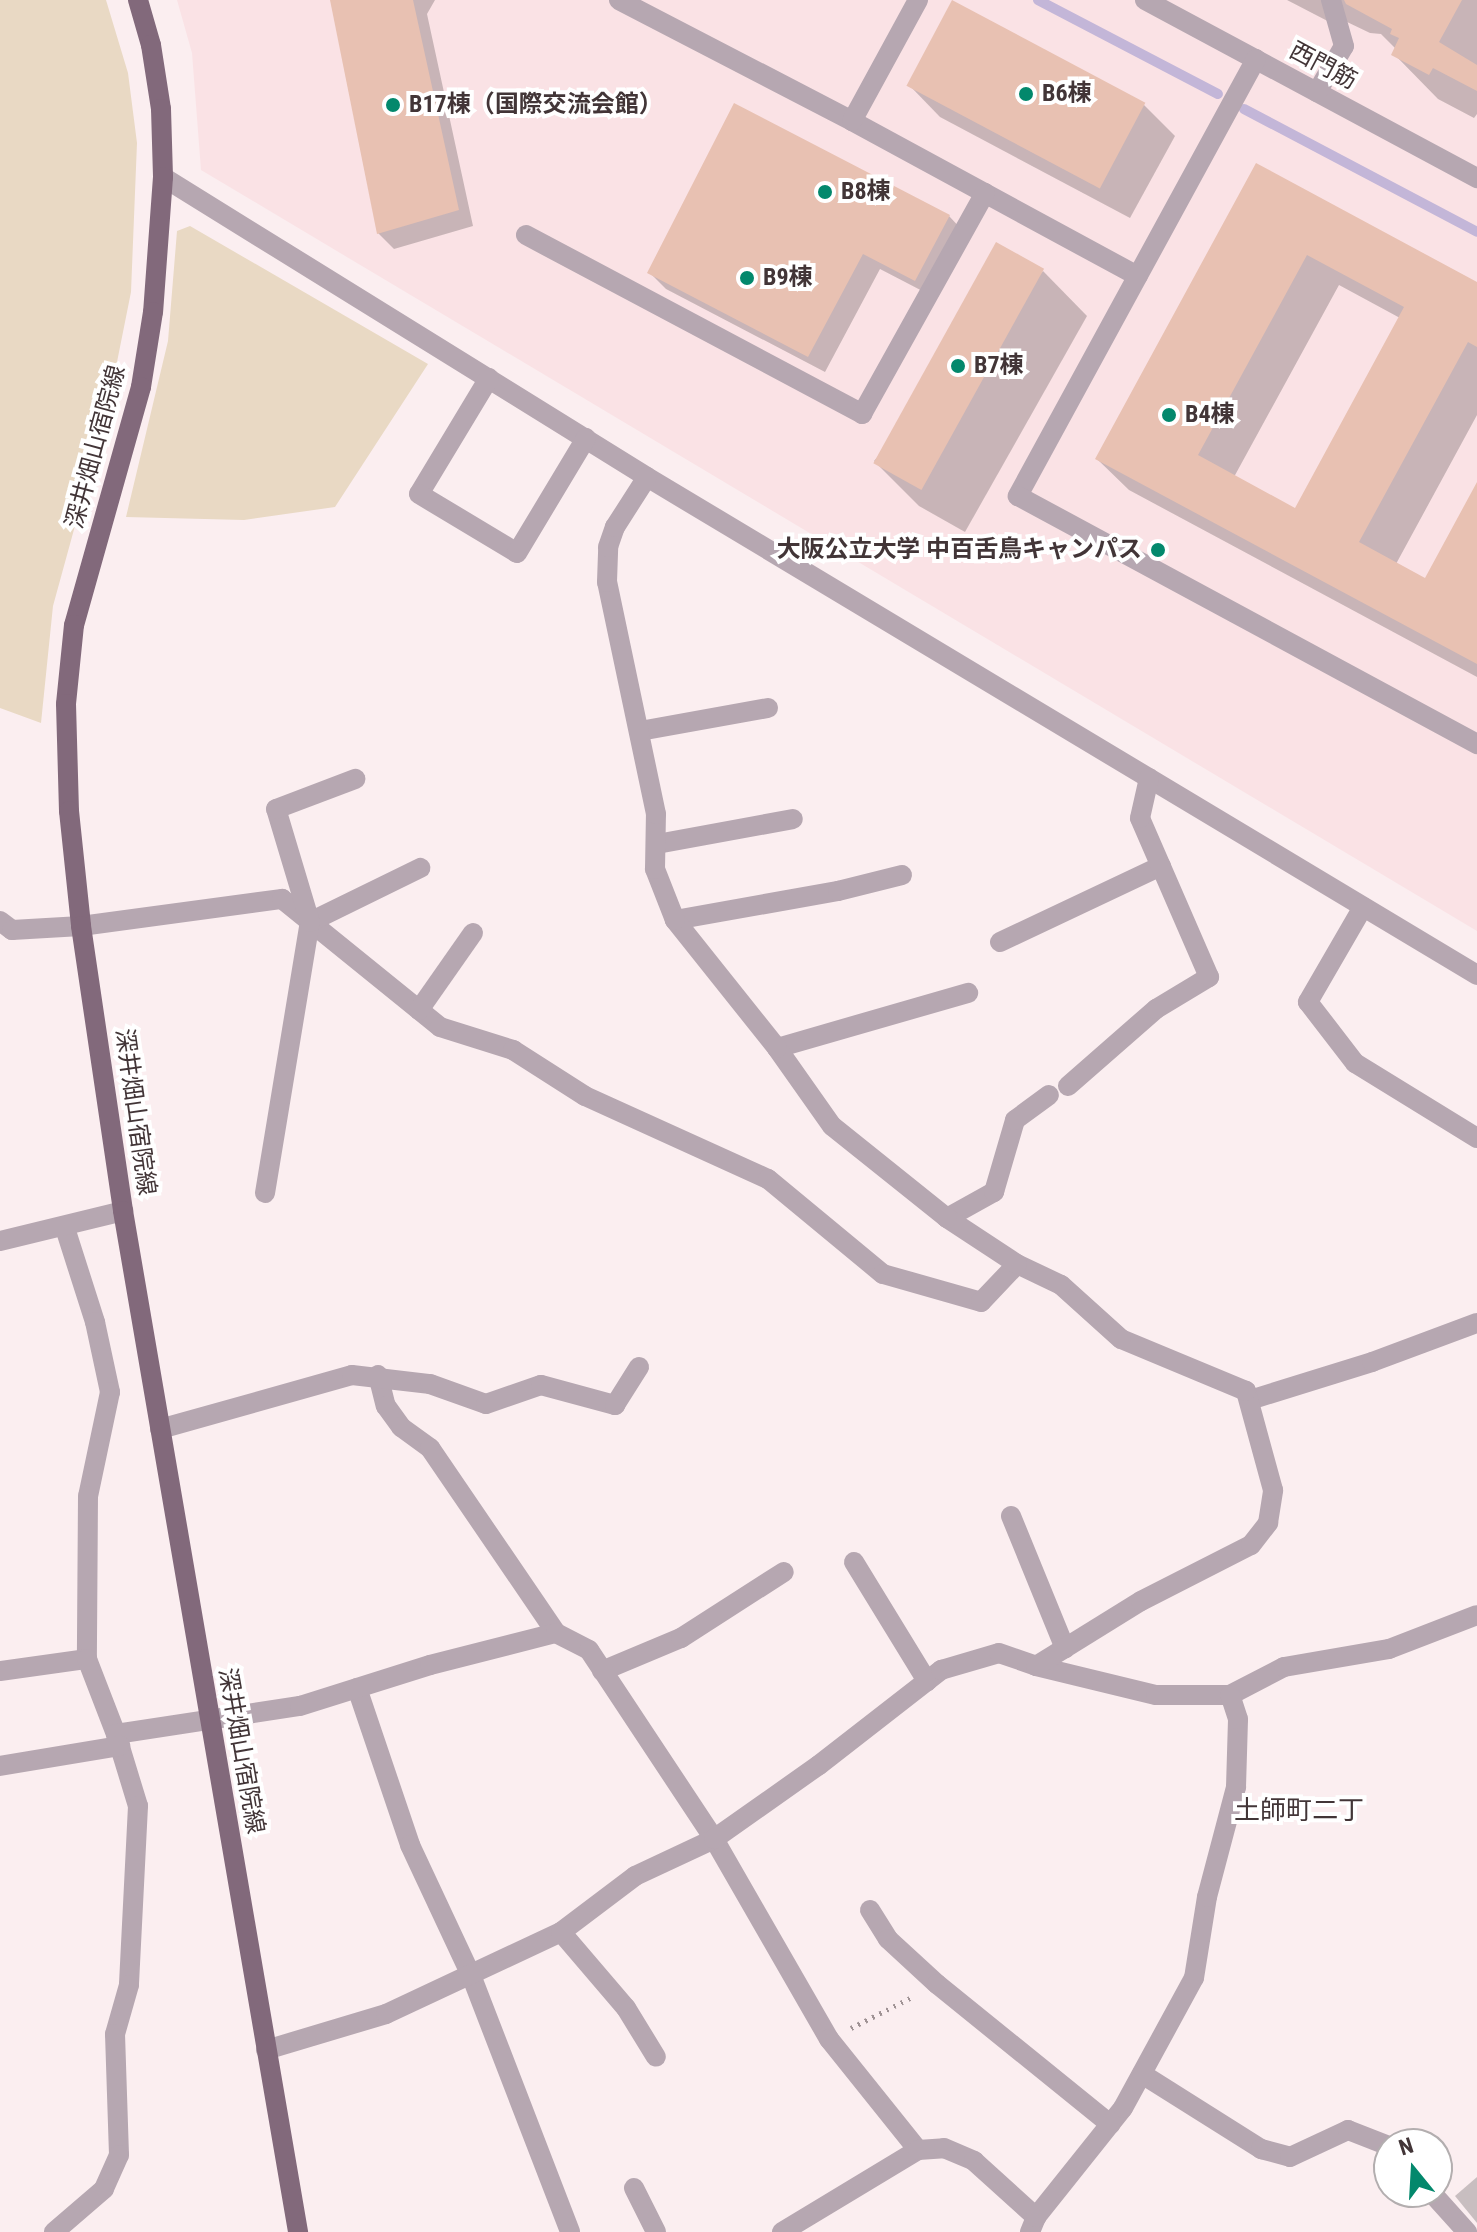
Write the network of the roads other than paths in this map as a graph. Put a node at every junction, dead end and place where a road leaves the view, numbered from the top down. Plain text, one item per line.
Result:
1 (138, 0) edge
2 (619, 0) edge
3 (918, 0) edge
4 (1145, 0) edge
5 (1331, 0) edge
6 (1256, 59) junction
7 (1317, 92) junction
8 (852, 121) junction
9 (163, 177) junction
10 (1477, 178) edge
11 (985, 193) junction
12 (526, 235) dead end
13 (1138, 276) junction
14 (489, 378) junction
15 (586, 438) junction
16 (647, 477) junction
17 (768, 708) dead end
18 (640, 731) junction
19 (1477, 744) edge
20 (1149, 778) junction
21 (355, 779) dead end
22 (793, 819) dead end
23 (657, 844) junction
24 (1161, 866) junction
25 (420, 868) dead end
26 (902, 875) dead end
27 (1363, 907) junction
28 (675, 920) junction
29 (0, 921) edge
30 (310, 922) junction
31 (81, 926) junction
32 (473, 933) dead end
33 (1000, 942) dead end
34 (1477, 975) edge
35 (968, 993) dead end
36 (419, 1010) junction
37 (777, 1048) junction
38 (1068, 1086) dead end
39 (1049, 1095) dead end
40 (1477, 1138) edge
41 (265, 1193) dead end
42 (123, 1211) junction
43 (947, 1218) junction
44 (65, 1228) junction
45 (0, 1241) edge
46 (1017, 1264) junction
47 (1477, 1323) edge
48 (639, 1367) dead end
49 (378, 1375) junction
50 (1250, 1400) junction
51 (160, 1429) junction
52 (1011, 1516) dead end
53 (854, 1562) dead end
54 (784, 1572) dead end
55 (1477, 1615) edge
56 (556, 1633) junction
57 (1065, 1648) junction
58 (87, 1659) junction
59 (1036, 1666) junction
60 (0, 1671) edge
61 (602, 1671) junction
62 (927, 1681) junction
63 (357, 1688) junction
64 (1230, 1695) junction
65 (209, 1721) junction
66 (118, 1740) junction
67 (0, 1766) edge
68 (714, 1839) junction
69 (870, 1910) dead end
70 (561, 1932) junction
71 (471, 1975) junction
72 (266, 2050) junction
73 (656, 2057) dead end
74 (1142, 2074) junction
75 (1110, 2124) junction
76 (1373, 2140) edge
77 (918, 2150) junction
78 (634, 2188) dead end
79 (1445, 2208) edge
80 (1033, 2224) edge
81 (54, 2232) edge
82 (298, 2232) edge
83 (570, 2232) edge
84 (656, 2232) edge
85 (782, 2232) edge
86 (1467, 2232) edge

1 - 9 main road, 深井畑山宿院線
2 - 8 street
3 - 8 street
4 - 6 street, 西門筋
5 - 7 street
6 - 7 street, 西門筋
6 - 13 street
7 - 10 street, 西門筋
8 - 11 street
9 - 14 street
9 - 31 main road, 深井畑山宿院線
11 - 12 street
11 - 13 street
13 - 19 street
14 - 15 street
14 - 15 street
15 - 16 street
16 - 18 street
16 - 20 street
17 - 18 street
18 - 23 street
20 - 24 street
20 - 27 street
21 - 30 street
22 - 23 street
23 - 28 street
24 - 33 street
24 - 38 street
25 - 30 street
26 - 28 street
27 - 34 street
27 - 40 street
28 - 37 street
29 - 31 street
30 - 31 street
30 - 36 street
30 - 41 street
31 - 42 main road, 深井畑山宿院線
32 - 36 street
35 - 37 street
36 - 46 street
37 - 43 street
39 - 43 street
42 - 44 street
42 - 51 main road, 深井畑山宿院線
43 - 46 street
44 - 45 street
44 - 58 street
46 - 50 street
47 - 50 street
48 - 49 street
49 - 51 street
49 - 56 street
50 - 57 street
51 - 65 main road, 深井畑山宿院線
52 - 57 street
53 - 62 street
54 - 61 street
55 - 64 street
56 - 61 street
56 - 63 street
57 - 59 street
58 - 60 street
58 - 66 street
59 - 62 street
59 - 64 street
61 - 68 street
62 - 68 street
63 - 65 street
63 - 71 street
64 - 74 street
65 - 66 street
65 - 72 main road, 深井畑山宿院線
66 - 67 street
66 - 81 street
68 - 70 street
68 - 77 street
69 - 75 street
70 - 71 street
70 - 73 street
71 - 72 street
71 - 83 street
72 - 82 main road, 深井畑山宿院線
74 - 75 street
74 - 76 street
75 - 80 street
77 - 80 street
77 - 85 street
78 - 84 street
79 - 86 street

